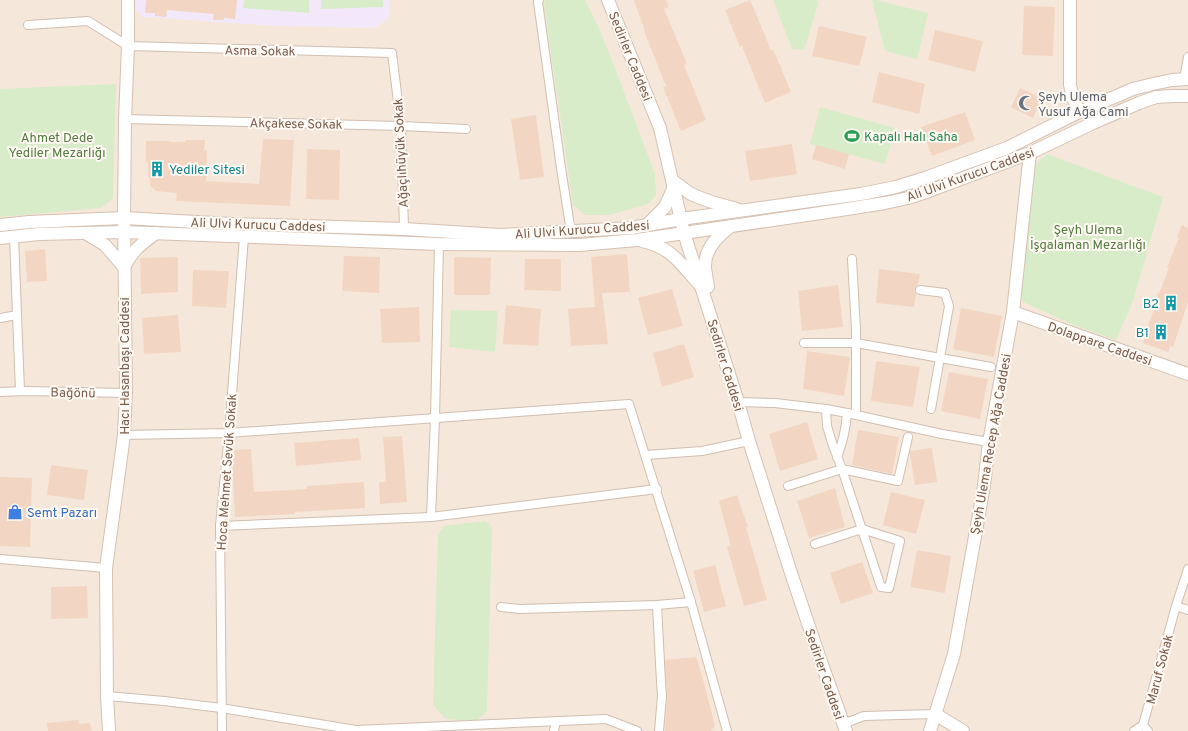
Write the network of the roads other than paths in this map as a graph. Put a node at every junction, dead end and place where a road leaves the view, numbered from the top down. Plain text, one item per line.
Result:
1 (128, 0) edge
2 (539, 0) edge
3 (608, 0) edge
4 (1070, 0) edge
5 (28, 25) dead end
6 (128, 46) junction
7 (392, 53) joint
8 (1188, 57) edge
9 (1186, 79) edge
10 (1188, 96) edge
11 (1079, 112) junction
12 (125, 119) junction
13 (401, 126) junction
14 (466, 129) dead end
15 (1030, 153) junction
16 (673, 184) junction
17 (742, 211) junction
18 (124, 218) junction
19 (681, 220) junction
20 (0, 225) edge
21 (646, 226) junction
22 (732, 226) junction
23 (404, 229) junction
24 (124, 232) junction
25 (571, 232) junction
26 (84, 233) junction
27 (684, 233) junction
28 (156, 234) junction
29 (14, 237) junction
30 (244, 237) junction
31 (0, 238) edge
32 (637, 240) junction
33 (439, 244) junction
34 (852, 259) dead end
35 (124, 267) junction
36 (702, 288) junction
37 (920, 290) dead end
38 (1013, 312) junction
39 (17, 315) junction
40 (0, 318) edge
41 (717, 334) junction
42 (804, 343) dead end
43 (856, 343) junction
44 (940, 358) junction
45 (991, 367) dead end
46 (1188, 374) edge
47 (20, 391) junction
48 (0, 392) edge
49 (126, 393) junction
50 (738, 402) junction
51 (826, 409) junction
52 (931, 409) dead end
53 (847, 413) junction
54 (856, 415) junction
55 (435, 418) junction
56 (229, 434) junction
57 (124, 435) junction
58 (908, 437) dead end
59 (749, 441) junction
60 (989, 442) junction
61 (646, 456) junction
62 (838, 457) junction
63 (842, 469) junction
64 (788, 486) dead end
65 (657, 489) junction
66 (430, 517) junction
67 (220, 526) junction
68 (862, 529) junction
69 (815, 544) dead end
70 (0, 559) edge
71 (106, 568) junction
72 (1188, 569) edge
73 (691, 602) junction
74 (657, 605) junction
75 (1176, 606) junction
76 (501, 607) dead end
77 (1188, 610) edge
78 (107, 696) junction
79 (221, 708) junction
80 (935, 714) junction
81 (556, 721) junction
82 (844, 727) edge
83 (1146, 728) edge
84 (408, 729) edge
85 (356, 730) edge
86 (109, 731) edge
87 (222, 731) edge
88 (554, 731) edge
89 (636, 731) edge
90 (659, 731) edge
91 (728, 731) edge
92 (930, 731) edge
93 (963, 731) edge
94 (1134, 731) edge

1 - 6 main road, Hacı Hasanbaşı Caddesi
2 - 25 street
3 - 16 main road, Sedirler Caddesi
4 - 11 main road
5 - 6 street
6 - 7 street, Asma Sokak
6 - 12 main road, Hacı Hasanbaşı Caddesi
7 - 13 street, Ağaçlıhüyük Sokak
8 - 9 street
9 - 11 main road, Ali Ulvi Kurucu Caddesi
10 - 15 main road, Ali Ulvi Kurucu Caddesi
11 - 17 main road, Ali Ulvi Kurucu Caddesi
12 - 13 street, Akçakese Sokak
12 - 18 main road, Hacı Hasanbaşı Caddesi
13 - 14 street, Akçakese Sokak
13 - 23 street, Ağaçlıhüyük Sokak
15 - 22 main road, Ali Ulvi Kurucu Caddesi
15 - 38 main road, Şeyh Ulema Recep Ağa Caddesi
16 - 17 main road
16 - 19 main road, Sedirler Caddesi
16 - 21 main road
17 - 19 main road, Ali Ulvi Kurucu Caddesi
18 - 20 main road, Ali Ulvi Kurucu Caddesi
18 - 23 main road, Ali Ulvi Kurucu Caddesi
18 - 24 main road, Hacı Hasanbaşı Caddesi
19 - 21 main road, Ali Ulvi Kurucu Caddesi
19 - 27 main road, Sedirler Caddesi
21 - 25 main road, Ali Ulvi Kurucu Caddesi
22 - 27 main road, Ali Ulvi Kurucu Caddesi
22 - 41 main road
23 - 25 main road, Ali Ulvi Kurucu Caddesi
24 - 26 main road, Ali Ulvi Kurucu Caddesi
24 - 28 main road, Ali Ulvi Kurucu Caddesi
24 - 35 main road, Hacı Hasanbaşı Caddesi
26 - 29 main road, Ali Ulvi Kurucu Caddesi
26 - 35 main road
27 - 32 main road, Ali Ulvi Kurucu Caddesi
27 - 36 main road, Sedirler Caddesi
28 - 30 main road, Ali Ulvi Kurucu Caddesi
28 - 35 main road
29 - 31 main road, Ali Ulvi Kurucu Caddesi
29 - 39 street
30 - 33 main road, Ali Ulvi Kurucu Caddesi
30 - 56 street, Hoca Mehmet Sevük Sokak
32 - 33 main road, Ali Ulvi Kurucu Caddesi
32 - 36 main road
33 - 55 street
34 - 43 street
35 - 49 main road, Hacı Hasanbaşı Caddesi
36 - 41 main road, Sedirler Caddesi
37 - 44 street
38 - 46 main road, Dolappare Caddesi
38 - 60 main road, Şeyh Ulema Recep Ağa Caddesi
39 - 40 street
39 - 47 street
41 - 50 main road, Sedirler Caddesi
42 - 43 street
43 - 44 street
43 - 54 street
44 - 45 street
44 - 52 street
47 - 48 street, Bağönü
47 - 49 street, Bağönü
49 - 57 main road, Hacı Hasanbaşı Caddesi
50 - 51 street
50 - 59 main road, Sedirler Caddesi
51 - 53 street
51 - 62 street
53 - 54 street
53 - 62 street
54 - 60 street
55 - 56 street
55 - 61 street
55 - 66 street
56 - 57 street
56 - 67 street, Hoca Mehmet Sevük Sokak
57 - 71 main road, Hacı Hasanbaşı Caddesi
58 - 63 street
59 - 61 street
59 - 82 main road, Sedirler Caddesi
60 - 80 main road, Şeyh Ulema Recep Ağa Caddesi
61 - 65 street
62 - 63 street
63 - 64 street
63 - 68 street
65 - 66 street
65 - 73 street
66 - 67 street
67 - 79 street, Hoca Mehmet Sevük Sokak
68 - 68 street
68 - 69 street
70 - 71 street
71 - 78 main road, Hacı Hasanbaşı Caddesi
72 - 75 street, Maruf Sokak
73 - 74 street
73 - 91 street
74 - 76 street
74 - 90 street
75 - 77 street
75 - 83 street, Maruf Sokak
78 - 79 street
78 - 86 main road, Hacı Hasanbaşı Caddesi
79 - 85 street
79 - 87 street, Hoca Mehmet Sevük Sokak
80 - 82 street
80 - 92 main road, Şeyh Ulema Recep Ağa Caddesi
80 - 93 main road
81 - 84 street
81 - 88 street
81 - 89 street
83 - 94 street
84 - 85 street

